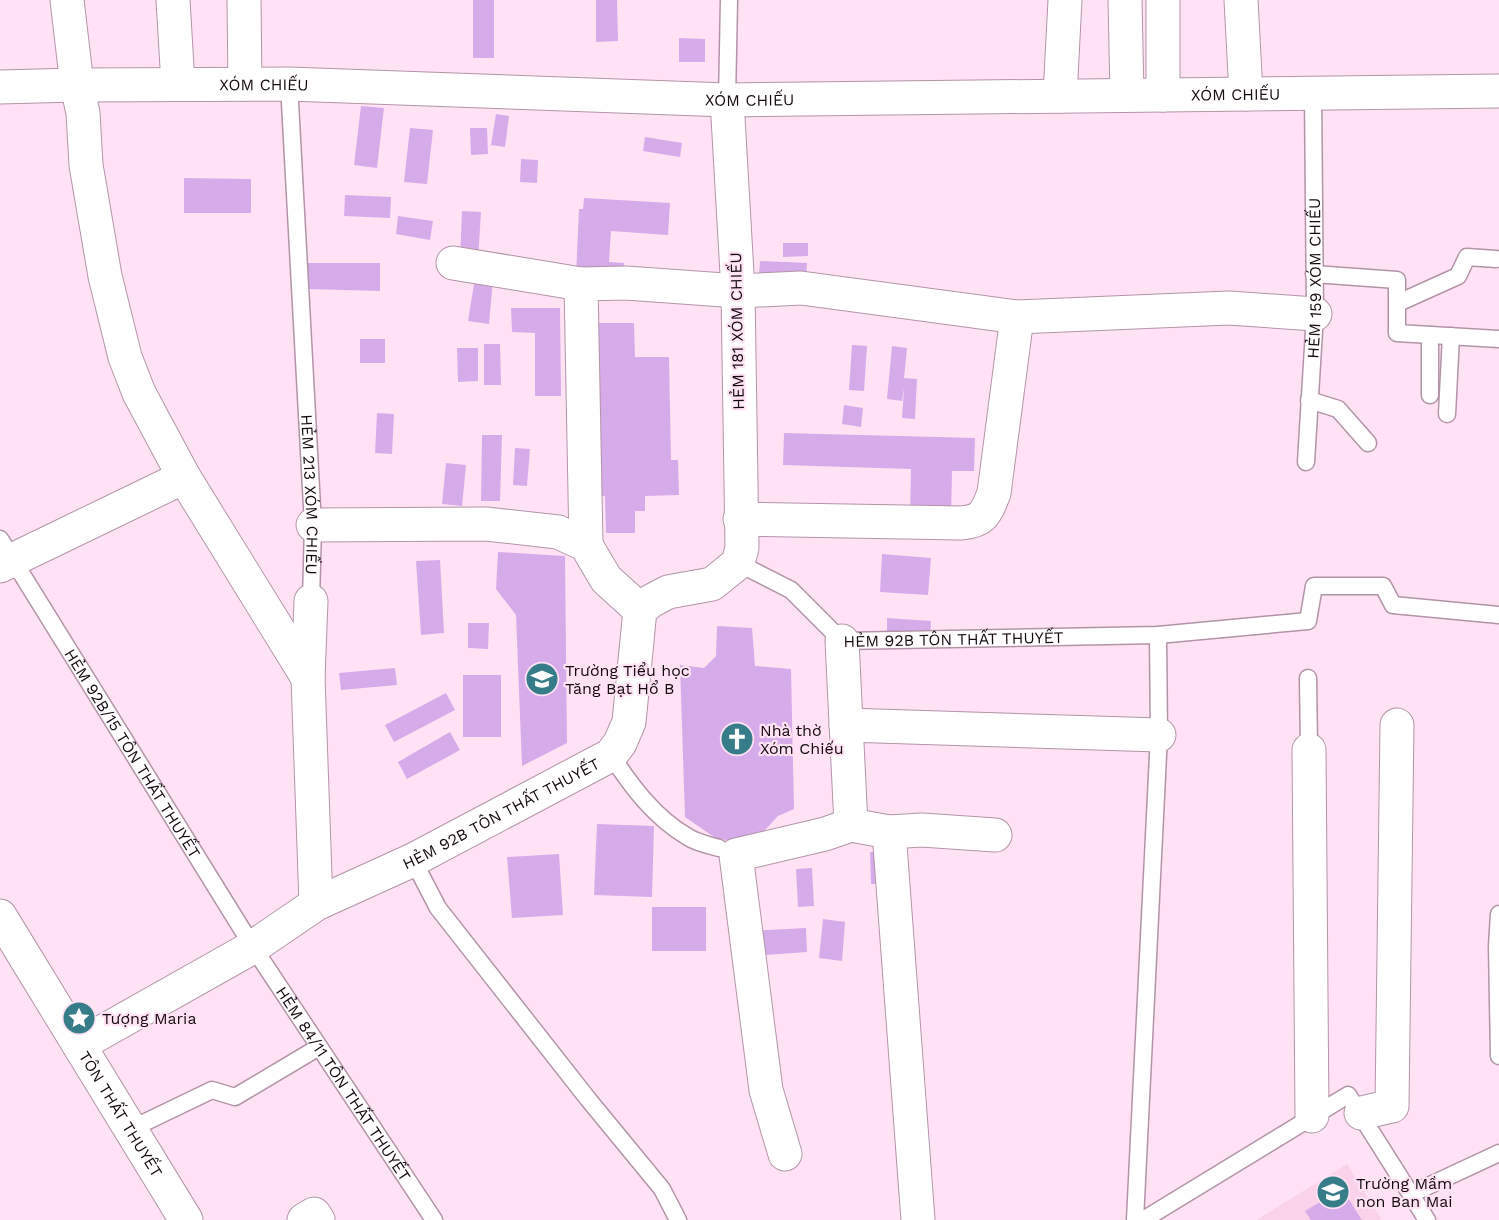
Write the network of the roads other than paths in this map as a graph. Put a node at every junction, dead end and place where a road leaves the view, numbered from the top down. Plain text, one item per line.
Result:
1 (67, 0) edge
2 (173, 0) edge
3 (244, 0) edge
4 (729, 0) edge
5 (1065, 0) edge
6 (1125, 0) edge
7 (1163, 0) edge
8 (1241, 0) edge
9 (178, 84) junction
10 (245, 84) junction
11 (289, 84) junction
12 (77, 85) junction
13 (0, 87) edge
14 (1499, 91) edge
15 (1313, 93) junction
16 (1246, 94) junction
17 (1127, 95) junction
18 (1163, 95) junction
19 (1060, 96) junction
20 (727, 100) junction
21 (1496, 259) dead end
22 (453, 263) dead end
23 (1314, 274) junction
24 (581, 284) junction
25 (738, 291) junction
26 (1398, 303) junction
27 (1314, 314) junction
28 (1017, 317) junction
29 (1430, 335) junction
30 (1450, 336) junction
31 (1499, 339) edge
32 (1430, 395) dead end
33 (1309, 400) junction
34 (1447, 414) dead end
35 (1368, 443) dead end
36 (1306, 462) dead end
37 (184, 477) junction
38 (741, 519) junction
39 (313, 525) junction
40 (586, 545) junction
41 (4, 555) edge
42 (738, 563) junction
43 (311, 601) joint
44 (640, 609) junction
45 (1499, 615) edge
46 (1158, 634) junction
47 (842, 641) junction
48 (308, 678) junction
49 (1308, 678) dead end
50 (846, 725) junction
51 (1397, 725) dead end
52 (1159, 735) junction
53 (1309, 750) joint
54 (611, 754) junction
55 (851, 825) junction
56 (889, 832) junction
57 (995, 835) dead end
58 (719, 848) dead end
59 (412, 860) junction
60 (316, 904) junction
61 (1499, 914) edge
62 (0, 916) edge
63 (253, 947) junction
64 (79, 1045) junction
65 (319, 1047) junction
66 (1499, 1056) edge
67 (1354, 1104) junction
68 (1312, 1116) junction
69 (131, 1129) junction
70 (1499, 1153) edge
71 (785, 1154) dead end
72 (1411, 1194) junction
73 (186, 1220) edge
74 (304, 1220) edge
75 (318, 1220) edge
76 (434, 1220) edge
77 (678, 1220) edge
78 (918, 1220) edge
79 (1135, 1220) edge
80 (1143, 1220) edge
81 (1427, 1220) edge

1 - 12 street
2 - 9 street
3 - 10 street
4 - 20 lane
5 - 19 street
6 - 17 street
7 - 18 street
8 - 16 street
9 - 10 street, XÓM CHIẾU
9 - 12 street, XÓM CHIẾU
10 - 11 street, XÓM CHIẾU
11 - 20 street, XÓM CHIẾU
11 - 39 lane, HẺM 213 XÓM CHIẾU
12 - 13 street, XÓM CHIẾU
12 - 37 street
14 - 15 street, XÓM CHIẾU
15 - 16 street, XÓM CHIẾU
15 - 23 lane, HẺM 159 XÓM CHIẾU
16 - 18 street, XÓM CHIẾU
17 - 18 street, XÓM CHIẾU
17 - 19 street, XÓM CHIẾU
19 - 20 street, XÓM CHIẾU
20 - 25 street, HẺM 181 XÓM CHIẾU
21 - 26 lane
22 - 24 street
23 - 26 lane
23 - 27 lane, HẺM 159 XÓM CHIẾU
24 - 25 street
24 - 40 street
25 - 28 street
25 - 38 street, HẺM 181 XÓM CHIẾU
26 - 29 lane
27 - 28 street
27 - 33 lane, HẺM 159 XÓM CHIẾU
28 - 38 street
29 - 30 lane
29 - 32 lane
30 - 31 lane
30 - 34 lane
33 - 35 lane
33 - 36 lane, HẺM 159 XÓM CHIẾU
37 - 41 street
37 - 48 street
38 - 42 street, HẺM 181 XÓM CHIẾU
39 - 40 street
39 - 43 lane, HẺM 213 XÓM CHIẾU
40 - 44 street
41 - 63 lane, HẺM 92B/15 TÔN THẤT THUYẾT
42 - 44 street
42 - 47 lane, HẺM 92B TÔN THẤT THUYẾT
43 - 48 street, HẺM 213 XÓM CHIẾU
44 - 54 street, HẺM 92B TÔN THẤT THUYẾT
45 - 46 lane, HẺM 92B TÔN THẤT THUYẾT
46 - 47 lane, HẺM 92B TÔN THẤT THUYẾT
46 - 52 lane
47 - 50 street
48 - 60 street, HẺM 213 XÓM CHIẾU
49 - 53 lane
50 - 52 street
50 - 55 street
51 - 67 street
52 - 79 lane
53 - 68 street
54 - 58 lane
54 - 59 street, HẺM 92B TÔN THẤT THUYẾT
55 - 56 street
55 - 71 street
56 - 57 street
56 - 78 street
59 - 60 street, HẺM 92B TÔN THẤT THUYẾT
59 - 77 lane
60 - 63 street, HẺM 92B TÔN THẤT THUYẾT
61 - 66 lane
62 - 64 street, TÔN THẤT THUYẾT
63 - 64 street, HẺM 92B TÔN THẤT THUYẾT
63 - 65 lane, HẺM 84/11 TÔN THẤT THUYẾT
64 - 69 street, TÔN THẤT THUYẾT
65 - 69 lane
65 - 76 lane, HẺM 84/11 TÔN THẤT THUYẾT
67 - 68 lane
67 - 72 lane
68 - 80 lane
69 - 73 street, TÔN THẤT THUYẾT
70 - 72 lane
72 - 81 lane
74 - 75 street

